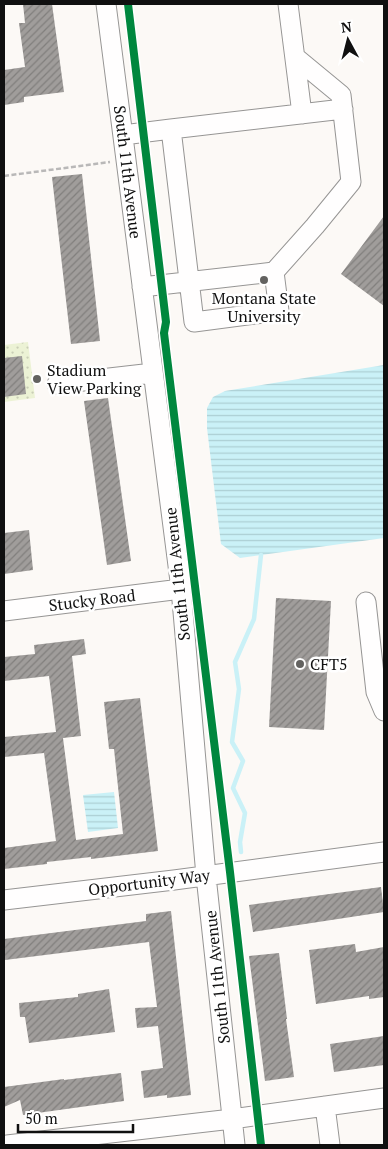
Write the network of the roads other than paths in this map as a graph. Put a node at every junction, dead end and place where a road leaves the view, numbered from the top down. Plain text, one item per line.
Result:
1 (106, 4) edge
2 (288, 4) edge
3 (295, 57) junction
4 (342, 109) junction
5 (302, 114) junction
6 (171, 130) junction
7 (123, 135) junction
8 (274, 272) junction
9 (189, 282) junction
10 (142, 287) junction
11 (153, 373) junction
12 (57, 384) dead end
13 (180, 589) junction
14 (366, 602) dead end
15 (4, 611) edge
16 (384, 711) edge
17 (384, 852) edge
18 (206, 876) junction
19 (4, 900) edge
20 (384, 1098) edge
21 (325, 1106) junction
22 (232, 1118) junction
23 (7, 1145) edge
24 (235, 1145) edge
25 (330, 1145) edge

1 - 7 street, South 11th Avenue
2 - 3 street
3 - 4 street
3 - 5 street
4 - 5 street
4 - 8 street
5 - 6 street
6 - 7 street
6 - 9 street
7 - 10 street, South 11th Avenue
8 - 9 street
8 - 9 street
9 - 10 street
10 - 11 street, South 11th Avenue
11 - 12 street
11 - 13 street, South 11th Avenue
13 - 15 street, Stucky Road
13 - 18 street, South 11th Avenue
14 - 16 street
17 - 18 street, Opportunity Way
18 - 19 street, Opportunity Way
18 - 22 street, South 11th Avenue
20 - 21 street
21 - 22 street
21 - 25 street
22 - 23 street
22 - 24 street, South 11th Avenue

